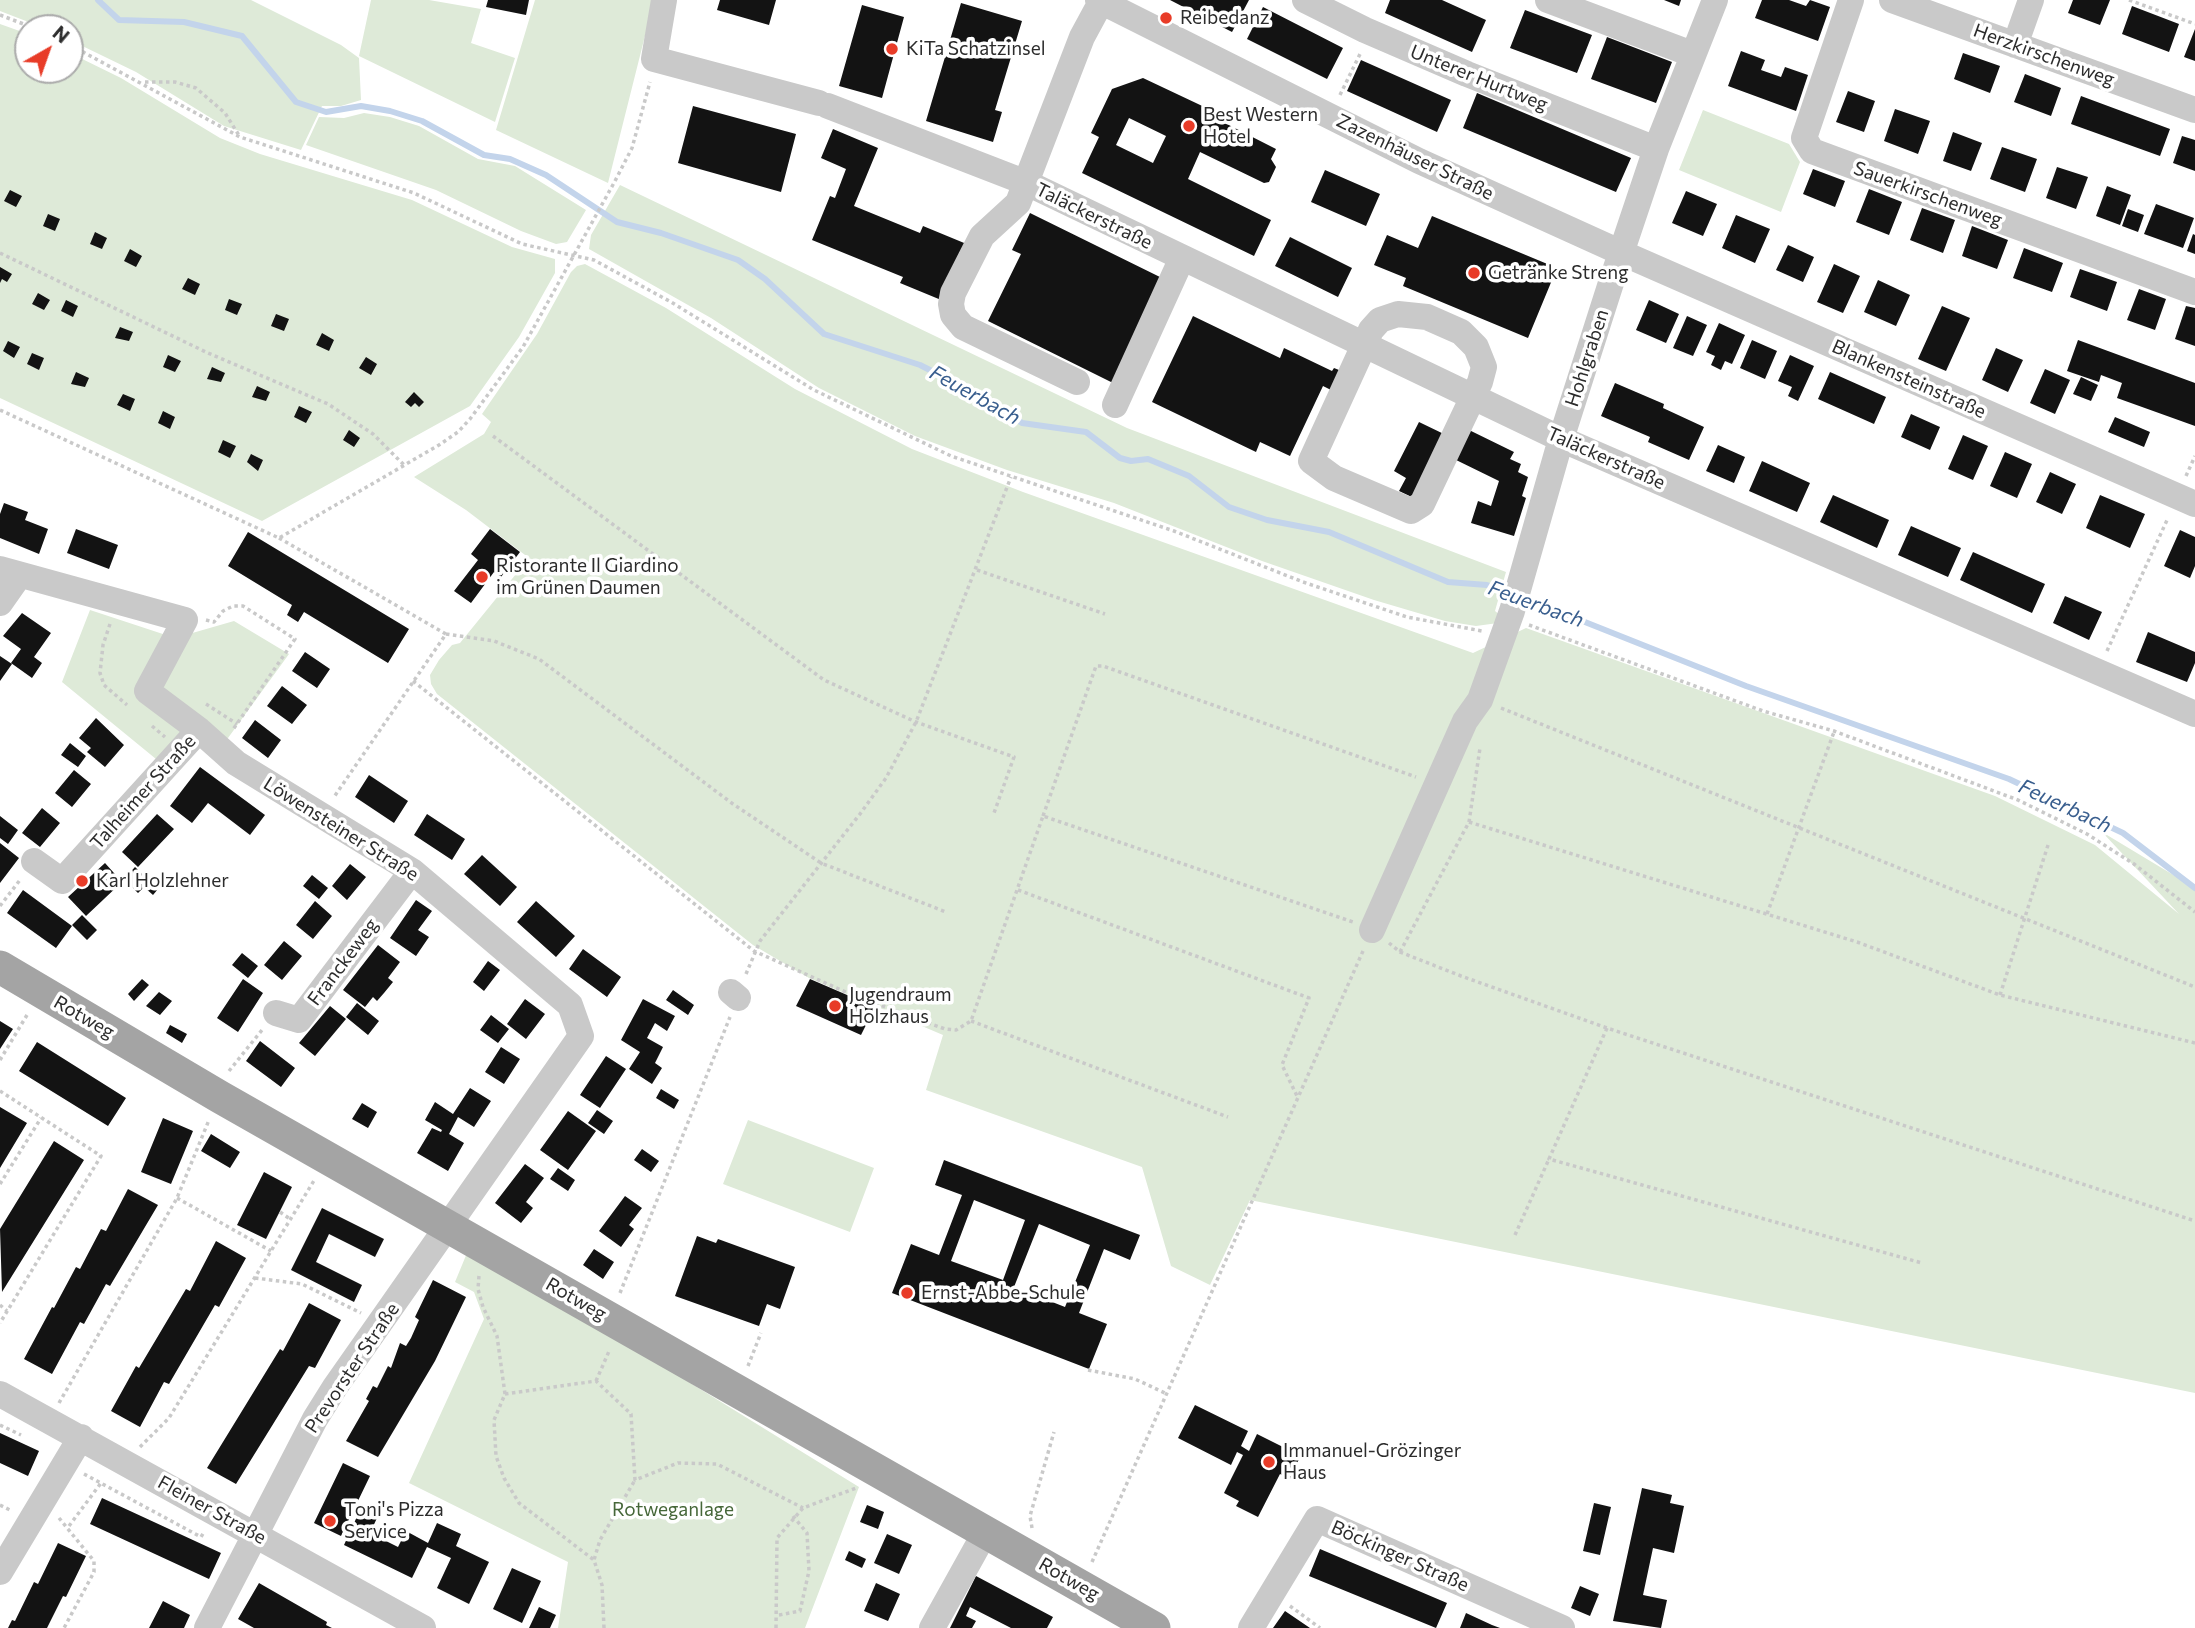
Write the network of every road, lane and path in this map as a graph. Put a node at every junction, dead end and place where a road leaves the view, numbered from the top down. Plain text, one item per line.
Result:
1 (664, 0) edge
2 (1100, 0) edge
3 (1305, 0) edge
4 (1548, 0) edge
5 (1715, 0) edge
6 (1852, 0) edge
7 (1892, 0) edge
8 (2031, 0) edge
9 (2129, 0) edge
10 (2195, 24) edge
11 (1371, 33) junction
12 (2015, 44) junction
13 (84, 52) edge
14 (1692, 54) junction
15 (654, 59) junction
16 (143, 82) junction
17 (2195, 110) edge
18 (1330, 116) junction
19 (240, 137) junction
20 (1657, 149) junction
21 (1027, 183) junction
22 (0, 253) edge
23 (1622, 253) junction
24 (574, 256) junction
25 (1182, 258) junction
26 (2195, 292) edge
27 (1364, 345) junction
28 (1077, 382) dead end
29 (1473, 397) junction
30 (1115, 405) dead end
31 (0, 410) edge
32 (493, 436) dead end
33 (1561, 439) junction
34 (404, 465) junction
35 (1011, 477) junction
36 (2186, 500) edge
37 (279, 538) junction
38 (977, 570) junction
39 (10, 573) edge
40 (0, 603) edge
41 (1511, 609) junction
42 (1105, 614) dead end
43 (185, 620) junction
44 (446, 634) junction
45 (2098, 672) junction
46 (413, 681) junction
47 (1480, 700) junction
48 (2195, 714) edge
49 (916, 722) junction
50 (200, 730) junction
51 (1834, 731) junction
52 (1481, 740) dead end
53 (219, 750) junction
54 (1438, 785) junction
55 (994, 813) dead end
56 (321, 816) junction
57 (1043, 816) junction
58 (1468, 822) junction
59 (1800, 827) junction
60 (2049, 842) dead end
61 (34, 862) joint
62 (821, 863) junction
63 (412, 870) junction
64 (1018, 890) junction
65 (0, 906) edge
66 (946, 912) dead end
67 (2195, 912) edge
68 (1767, 914) junction
69 (2023, 918) junction
70 (1372, 930) junction
71 (754, 951) junction
72 (1400, 951) junction
73 (0, 967) edge
74 (2195, 987) edge
75 (41, 992) junction
76 (2000, 995) junction
77 (276, 1013) joint
78 (971, 1021) junction
79 (1607, 1028) junction
80 (2195, 1043) edge
81 (0, 1060) edge
82 (0, 1091) edge
83 (1298, 1098) junction
84 (215, 1107) junction
85 (41, 1118) junction
86 (1228, 1118) dead end
87 (1549, 1159) junction
88 (315, 1178) dead end
89 (0, 1184) edge
90 (177, 1198) junction
91 (279, 1212) dead end
92 (290, 1219) junction
93 (2195, 1221) edge
94 (447, 1225) junction
95 (1515, 1236) dead end
96 (271, 1251) junction
97 (1922, 1263) dead end
98 (479, 1276) dead end
99 (255, 1278) junction
100 (0, 1306) edge
101 (7, 1311) junction
102 (606, 1316) junction
103 (0, 1323) edge
104 (381, 1323) junction
105 (761, 1333) dead end
106 (610, 1350) dead end
107 (753, 1352) dead end
108 (1088, 1370) dead end
109 (596, 1381) junction
110 (0, 1394) edge
111 (505, 1394) junction
112 (1167, 1394) junction
113 (50, 1420) junction
114 (0, 1425) edge
115 (1054, 1432) dead end
116 (22, 1435) dead end
117 (81, 1437) junction
118 (130, 1464) junction
119 (871, 1465) junction
120 (61, 1470) junction
121 (635, 1480) junction
122 (101, 1483) junction
123 (41, 1504) junction
124 (0, 1505) edge
125 (1034, 1505) dead end
126 (803, 1507) junction
127 (16, 1514) dead end
128 (793, 1516) junction
129 (69, 1526) junction
130 (986, 1531) junction
131 (255, 1534) junction
132 (201, 1537) dead end
133 (594, 1560) junction
134 (0, 1572) edge
135 (1081, 1586) junction
136 (1272, 1592) junction
137 (779, 1615) junction
138 (65, 1628) edge
139 (207, 1628) edge
140 (423, 1628) edge
141 (604, 1628) edge
142 (776, 1628) edge
143 (932, 1628) edge
144 (1154, 1628) edge
145 (1251, 1628) edge
146 (1320, 1628) edge
147 (1562, 1628) edge

1 - 15 street
2 - 18 street, Zazenhäuser Straße
2 - 21 street, Taläckerstraße
3 - 11 street, Unterer Hurtweg
4 - 14 street
5 - 14 street, Hohlgraben
6 - 26 street, Sauerkirschenweg
7 - 12 street, Herzkirschenweg
8 - 12 street
9 - 10 path
11 - 18 path
11 - 20 street, Unterer Hurtweg
12 - 17 street, Herzkirschenweg
13 - 16 path
14 - 20 street, Hohlgraben
15 - 21 street, Taläckerstraße
15 - 24 path
16 - 19 path
16 - 19 path
18 - 23 street, Zazenhäuser Straße
19 - 24 path
20 - 23 street, Hohlgraben
21 - 25 street, Taläckerstraße
21 - 28 street
22 - 34 path
23 - 33 street, Hohlgraben
23 - 36 street, Blankensteinstraße
24 - 34 path
24 - 35 path
25 - 27 street, Taläckerstraße
25 - 30 street
27 - 29 street, Taläckerstraße
27 - 29 street
27 - 29 street
29 - 33 street, Taläckerstraße
31 - 37 path
32 - 49 path
33 - 41 street, Hohlgraben
33 - 45 street, Taläckerstraße
34 - 37 path
35 - 38 path
35 - 41 path
36 - 45 path
37 - 44 path
38 - 42 path
38 - 49 path
39 - 40 street
39 - 43 street
41 - 47 street, Hohlgraben
41 - 51 path
43 - 50 street, Löwensteiner Straße
43 - 53 path
44 - 46 path
44 - 62 path
45 - 48 street, Taläckerstraße
46 - 56 path
46 - 71 path
47 - 54 street, Hohlgraben
47 - 59 path
49 - 55 path
49 - 62 path
50 - 53 street, Löwensteiner Straße
50 - 61 street, Talheimer Straße
51 - 59 path
51 - 67 path
52 - 58 path
53 - 56 street, Löwensteiner Straße
54 - 57 path
54 - 70 street, Hohlgraben
56 - 63 street, Löwensteiner Straße
57 - 64 path
57 - 70 path
58 - 68 path
58 - 72 path
59 - 68 path
59 - 69 path
60 - 69 path
61 - 65 path
62 - 66 path
62 - 71 path
63 - 77 street, Franckeweg
63 - 94 street, Löwensteiner Straße
64 - 78 path
64 - 83 path
68 - 76 path
69 - 74 path
69 - 76 path
70 - 72 path
70 - 83 path
71 - 78 path
71 - 102 path
72 - 79 path
73 - 75 main road, Rotweg
75 - 81 path
75 - 84 main road, Rotweg
76 - 80 path
77 - 84 path
78 - 86 path
79 - 87 path
79 - 93 path
82 - 85 path
83 - 112 path
84 - 90 path
84 - 94 main road, Rotweg
85 - 89 path
85 - 101 path
87 - 95 path
87 - 97 path
88 - 92 path
90 - 96 path
90 - 113 path
91 - 92 path
92 - 96 path
94 - 102 main road, Rotweg
94 - 104 street, Prevorster Straße
96 - 99 path
98 - 111 path
99 - 104 path
99 - 118 path
100 - 101 path
101 - 103 path
102 - 119 main road, Rotweg
104 - 131 street, Prevorster Straße
105 - 107 path
106 - 109 path
108 - 112 path
109 - 111 path
109 - 121 path
110 - 113 street, Fleiner Straße
111 - 133 path
112 - 135 path
113 - 117 street, Fleiner Straße
114 - 116 path
115 - 125 path
117 - 118 street, Fleiner Straße
117 - 120 street
118 - 131 street, Fleiner Straße
119 - 126 path
119 - 130 main road, Rotweg
120 - 122 path
120 - 123 street
121 - 126 path
121 - 133 path
122 - 129 path
122 - 132 path
123 - 129 path
123 - 134 street
124 - 127 path
126 - 128 path
128 - 137 path
128 - 137 path
129 - 138 path
130 - 135 main road, Rotweg
130 - 143 street
131 - 139 street, Prevorster Straße
131 - 140 street, Fleiner Straße
133 - 141 path
135 - 144 main road, Rotweg
136 - 145 street, Böckinger Straße
136 - 146 path
136 - 147 street, Böckinger Straße
137 - 142 path

